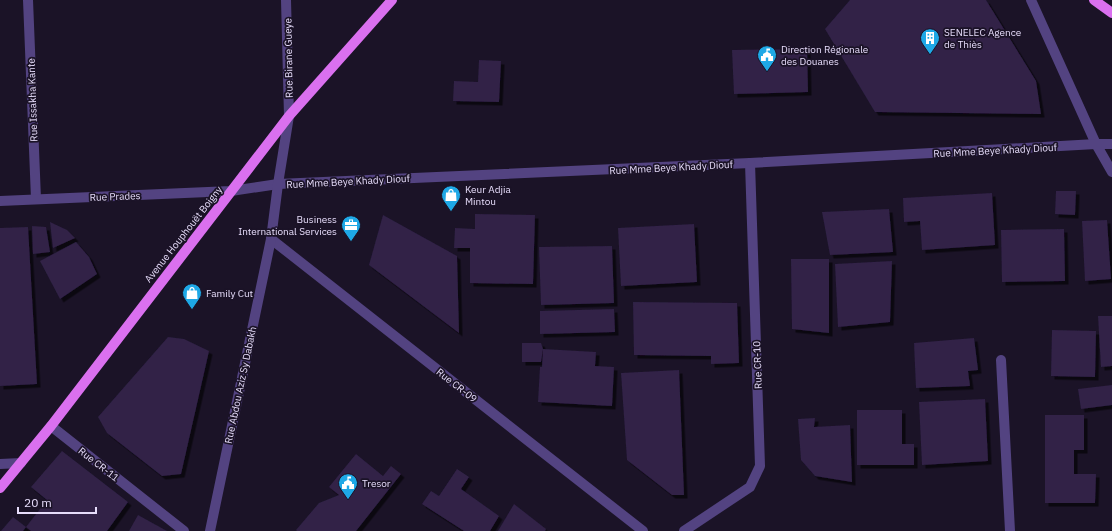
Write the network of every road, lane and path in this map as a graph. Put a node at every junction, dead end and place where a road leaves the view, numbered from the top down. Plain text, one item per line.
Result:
1 (28, 0) edge
2 (286, 0) edge
3 (392, 0) edge
4 (1031, 0) edge
5 (1094, 0) edge
6 (1112, 13) edge
7 (289, 116) junction
8 (1096, 144) junction
9 (1112, 144) edge
10 (750, 163) junction
11 (1112, 172) edge
12 (278, 184) junction
13 (231, 191) junction
14 (36, 199) junction
15 (0, 201) edge
16 (271, 239) junction
17 (1001, 360) dead end
18 (51, 426) junction
19 (21, 463) junction
20 (0, 464) edge
21 (0, 488) edge
22 (184, 531) edge
23 (210, 531) edge
24 (642, 531) edge
25 (684, 531) edge
26 (1010, 531) edge

1 - 14 street, Rue Issakha Kante
2 - 7 street, Rue Birane Gueye
3 - 7 main road, Avenue Houphouët Boigny
4 - 8 street
5 - 6 main road
7 - 12 street, Rue Birane Gueye
7 - 13 main road, Avenue Houphouët Boigny
8 - 9 street, Rue Mme Beye Khady Diouf
8 - 10 street, Rue Mme Beye Khady Diouf
8 - 11 street
10 - 12 street, Rue Mme Beye Khady Diouf
10 - 25 street, Rue CR-10
12 - 13 street, Rue Mme Beye Khady Diouf
12 - 16 street, Rue Abdou Aziz Sy Dabakh
13 - 14 street, Rue Prades
13 - 18 main road, Avenue Houphouët Boigny
14 - 15 street, Rue Prades
16 - 23 street, Rue Abdou Aziz Sy Dabakh
16 - 24 street, Rue CR-09
17 - 26 street
18 - 19 main road, Avenue Houphouët Boigny
18 - 22 street, Rue CR-11
19 - 20 street
19 - 21 main road, Avenue Houphouët Boigny

